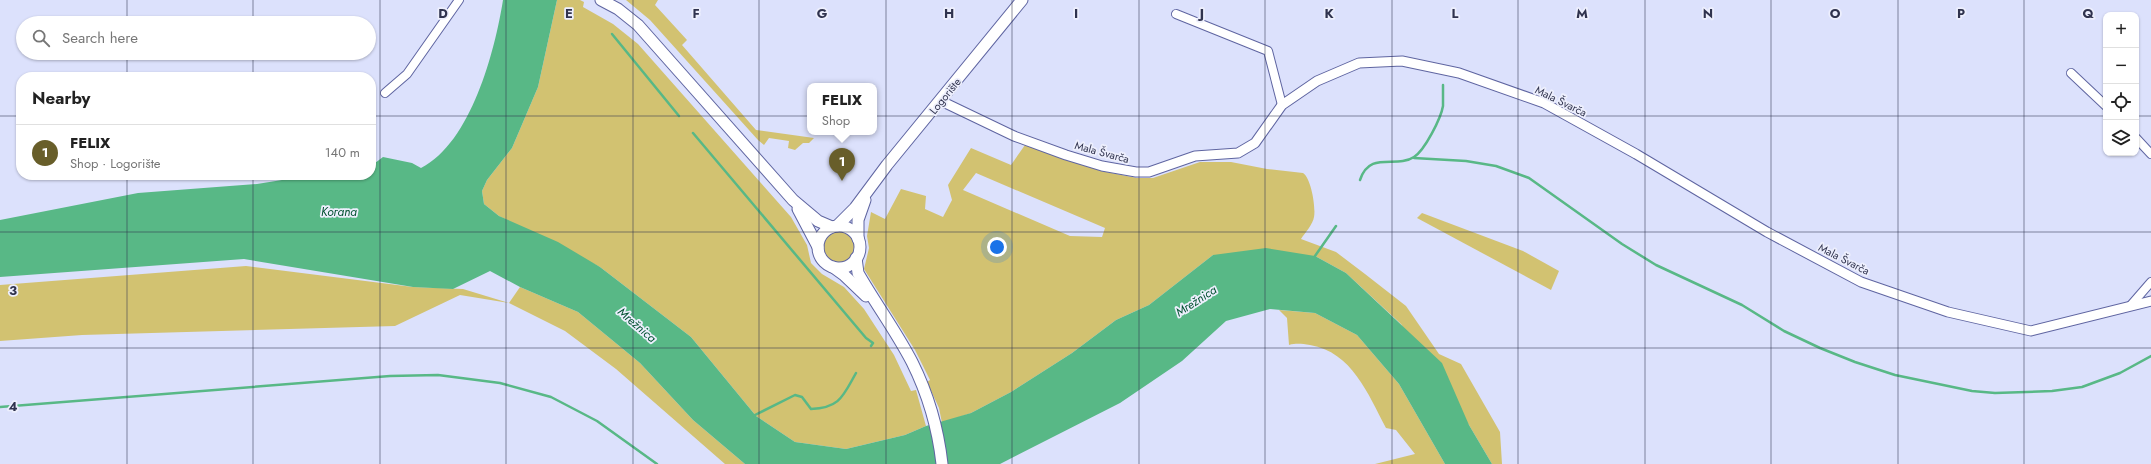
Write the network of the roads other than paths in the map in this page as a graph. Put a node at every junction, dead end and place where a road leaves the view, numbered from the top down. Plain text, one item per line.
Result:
1 (460, 0) edge
2 (601, 0) edge
3 (1022, 0) edge
4 (1176, 14) dead end
5 (2071, 73) dead end
6 (385, 93) dead end
7 (940, 101) junction
8 (2103, 103) edge
9 (1282, 105) junction
10 (2139, 141) edge
11 (2151, 154) edge
12 (868, 192) junction
13 (793, 200) junction
14 (835, 227) junction
15 (858, 240) junction
16 (818, 247) junction
17 (856, 258) junction
18 (830, 266) junction
19 (2151, 282) edge
20 (2151, 301) edge
21 (2131, 305) junction
22 (878, 308) junction
23 (942, 464) edge

1 - 6 street
2 - 13 main road
3 - 7 main road, Logorište
4 - 9 street
5 - 8 street
7 - 9 street, Mala Švarča
7 - 12 main road, Logorište
9 - 21 street, Mala Švarča
10 - 11 street
12 - 14 main road, Logorište
12 - 15 main road, Logorište
13 - 14 main road
13 - 16 main road
14 - 15 main road
14 - 16 main road
15 - 17 main road
16 - 18 main road
17 - 18 main road
17 - 22 main road
18 - 22 main road
19 - 21 street
20 - 21 street, Mala Švarča
22 - 23 main road

